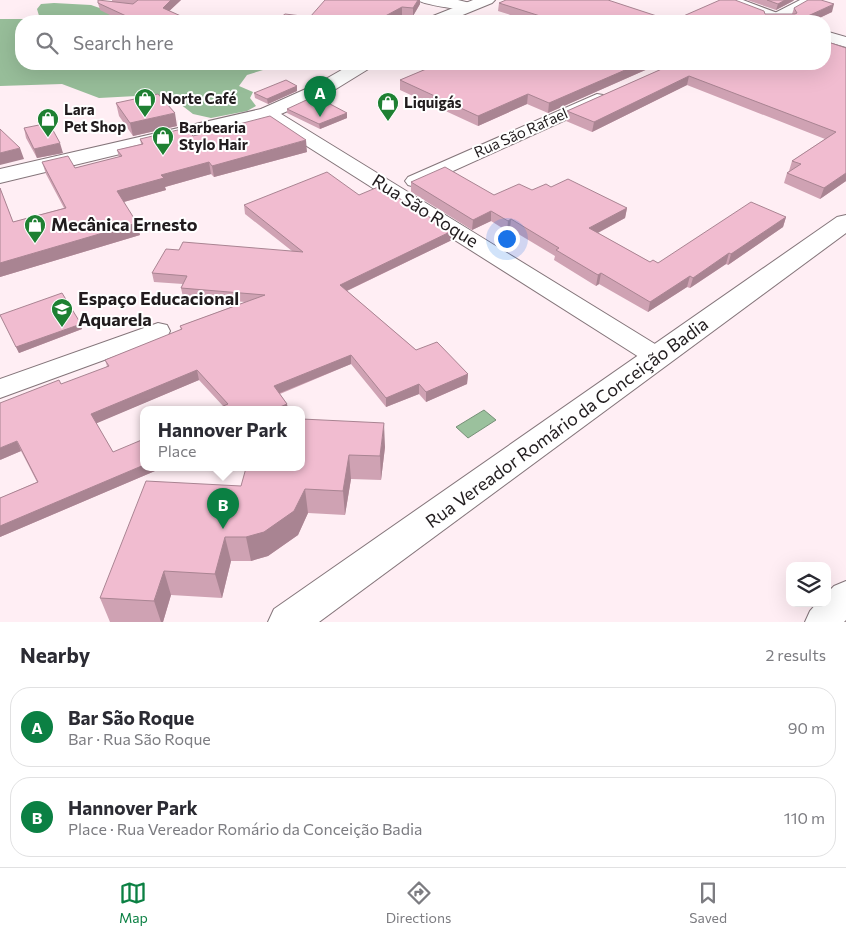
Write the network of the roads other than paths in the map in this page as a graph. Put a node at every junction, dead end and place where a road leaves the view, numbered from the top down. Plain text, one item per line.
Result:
1 (425, 0) edge
2 (487, 0) edge
3 (729, 0) edge
4 (810, 0) edge
5 (469, 7) junction
6 (449, 15) edge
7 (765, 15) edge
8 (785, 15) edge
9 (831, 38) edge
10 (846, 42) edge
11 (354, 70) edge
12 (612, 92) edge
13 (267, 112) junction
14 (0, 176) edge
15 (393, 191) junction
16 (846, 222) edge
17 (158, 332) dead end
18 (659, 358) junction
19 (0, 389) edge
20 (846, 596) edge
21 (288, 622) edge
22 (822, 622) edge

1 - 5 street
2 - 5 main road
3 - 7 main road
4 - 8 street
5 - 6 main road
9 - 10 main road
11 - 13 main road
12 - 15 street, Rua São Rafael
13 - 14 main road
13 - 15 street, Rua São Roque
15 - 18 street, Rua São Roque
16 - 18 main road, Rua Vereador Romário da Conceição Badia
17 - 19 street
18 - 21 main road, Rua Vereador Romário da Conceição Badia
20 - 22 street

